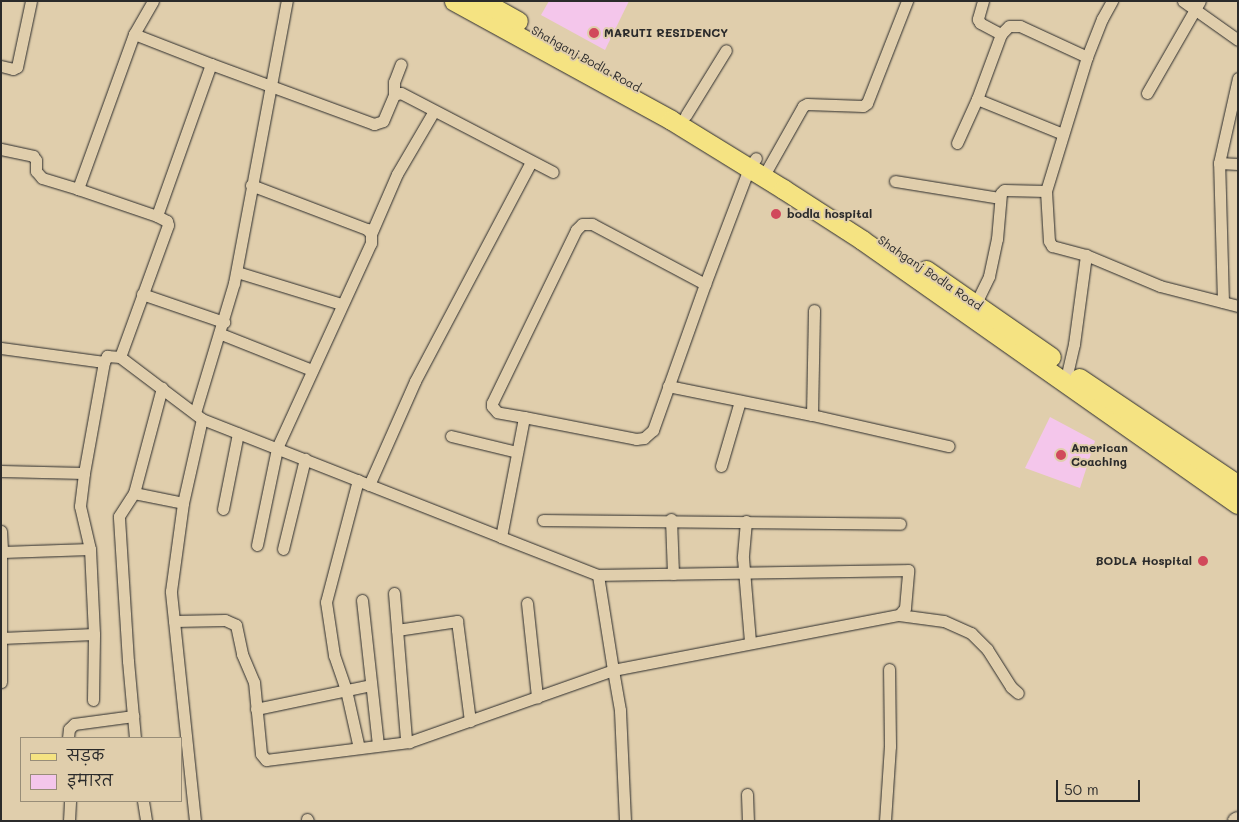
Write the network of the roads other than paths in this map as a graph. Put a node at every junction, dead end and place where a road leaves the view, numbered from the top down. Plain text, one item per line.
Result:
1 (31, 1) edge
2 (153, 1) edge
3 (287, 1) edge
4 (454, 1) edge
5 (907, 1) edge
6 (984, 1) edge
7 (1112, 1) edge
8 (1183, 1) edge
9 (1197, 5) edge
10 (489, 7) edge
11 (134, 34) junction
12 (1001, 34) junction
13 (1238, 40) edge
14 (726, 50) dead end
15 (1087, 57) junction
16 (211, 64) junction
17 (402, 64) dead end
18 (1, 66) edge
19 (1238, 78) edge
20 (270, 86) junction
21 (1147, 93) dead end
22 (394, 95) junction
23 (977, 99) junction
24 (659, 107) junction
25 (434, 111) junction
26 (686, 115) junction
27 (1063, 134) junction
28 (957, 143) dead end
29 (1, 149) edge
30 (531, 162) junction
31 (1219, 163) junction
32 (1238, 164) edge
33 (760, 168) junction
34 (553, 172) dead end
35 (895, 181) dead end
36 (251, 185) junction
37 (78, 189) junction
38 (1046, 191) junction
39 (1000, 198) junction
40 (157, 216) junction
41 (371, 234) junction
42 (1086, 255) junction
43 (237, 272) junction
44 (705, 284) junction
45 (142, 294) junction
46 (1223, 302) junction
47 (976, 303) junction
48 (341, 304) junction
49 (1238, 306) edge
50 (814, 310) dead end
51 (222, 328) junction
52 (1, 348) edge
53 (120, 357) junction
54 (104, 362) junction
55 (312, 370) junction
56 (1068, 370) junction
57 (668, 386) junction
58 (162, 388) junction
59 (740, 401) junction
60 (812, 415) junction
61 (199, 416) junction
62 (524, 417) junction
63 (238, 433) junction
64 (451, 436) dead end
65 (949, 446) dead end
66 (276, 448) junction
67 (517, 452) junction
68 (305, 459) junction
69 (721, 466) dead end
70 (1, 471) edge
71 (84, 473) junction
72 (358, 480) junction
73 (369, 485) junction
74 (1238, 485) edge
75 (134, 493) junction
76 (182, 503) junction
77 (1238, 504) edge
78 (223, 508) dead end
79 (671, 519) junction
80 (543, 520) dead end
81 (746, 521) junction
82 (900, 524) dead end
83 (1, 531) edge
84 (501, 537) junction
85 (257, 545) dead end
86 (90, 549) junction
87 (283, 549) dead end
88 (2, 553) edge
89 (744, 572) junction
90 (673, 574) junction
91 (598, 575) junction
92 (394, 593) dead end
93 (362, 600) dead end
94 (527, 603) dead end
95 (899, 615) junction
96 (174, 621) junction
97 (397, 630) junction
98 (94, 634) junction
99 (2, 638) edge
100 (750, 642) junction
101 (889, 669) dead end
102 (613, 670) junction
103 (1, 682) edge
104 (371, 685) junction
105 (346, 690) junction
106 (1018, 693) dead end
107 (537, 697) junction
108 (93, 700) dead end
109 (256, 709) junction
110 (132, 716) junction
111 (470, 721) junction
112 (68, 737) edge
113 (135, 737) edge
114 (409, 742) junction
115 (378, 746) junction
116 (359, 748) junction
117 (747, 794) dead end
118 (70, 802) edge
119 (143, 802) edge
120 (68, 821) edge
121 (146, 821) edge
122 (195, 821) edge
123 (625, 821) edge
124 (748, 821) edge
125 (885, 821) edge

1 - 18 street
2 - 11 street
3 - 20 street
4 - 10 main road
5 - 33 street
6 - 12 street
7 - 15 street
8 - 9 street
9 - 13 street
9 - 21 street
10 - 24 main road
11 - 16 street
11 - 37 street
12 - 15 street
12 - 23 street
14 - 26 street
15 - 27 street
16 - 20 street
16 - 40 street
17 - 22 street
19 - 31 street
20 - 22 street
20 - 36 street
22 - 25 street
23 - 27 street
23 - 28 street
24 - 26 main road, Shahganj Bodla Road
24 - 33 main road
25 - 30 street
25 - 41 street
26 - 33 main road, Shahganj Bodla Road
27 - 38 street
29 - 37 street
30 - 34 street
30 - 73 street
31 - 32 street
31 - 46 street
33 - 44 street
33 - 47 main road, Shahganj Bodla Road
33 - 77 main road
35 - 39 street
36 - 41 street
36 - 43 street
37 - 40 street
38 - 39 street
38 - 42 street
39 - 47 street
40 - 45 street
41 - 48 street
42 - 46 street
42 - 56 street
43 - 48 street
43 - 51 street
44 - 57 street
44 - 62 street
45 - 51 street
45 - 53 street
46 - 49 street
47 - 56 main road, Shahganj Bodla Road
48 - 55 street
50 - 60 street
51 - 55 street
51 - 61 street
52 - 54 street
53 - 54 street
53 - 58 street
54 - 71 street
55 - 66 street
56 - 74 main road, Shahganj Bodla Road
57 - 59 street
57 - 62 street
58 - 61 street
58 - 75 street
59 - 60 street
59 - 69 street
60 - 65 street
61 - 63 street
61 - 76 street
62 - 67 street
63 - 66 street
63 - 78 street
64 - 67 street
66 - 68 street
66 - 85 street
67 - 84 street
68 - 72 street
68 - 87 street
70 - 71 street
71 - 86 street
72 - 73 street
72 - 105 street
73 - 84 street
75 - 76 street
75 - 110 street
76 - 96 street
79 - 80 street
79 - 81 street
79 - 90 street
81 - 82 street
81 - 89 street
83 - 88 street
84 - 91 street
86 - 88 street
86 - 98 street
88 - 99 street
89 - 90 street
89 - 95 street
89 - 100 street
90 - 91 street
91 - 102 street
92 - 97 street
93 - 104 street
94 - 107 street
95 - 100 street
95 - 106 street
96 - 109 street
96 - 122 street
97 - 111 street
97 - 114 street
98 - 99 street
98 - 108 street
99 - 103 street
100 - 102 street
101 - 125 street
102 - 107 street
102 - 123 street
104 - 105 street
104 - 115 street
105 - 109 street
105 - 116 street
107 - 111 street
109 - 116 street
110 - 112 street
110 - 113 street
111 - 114 street
114 - 115 street
115 - 116 street
117 - 124 street
118 - 120 street
119 - 121 street

